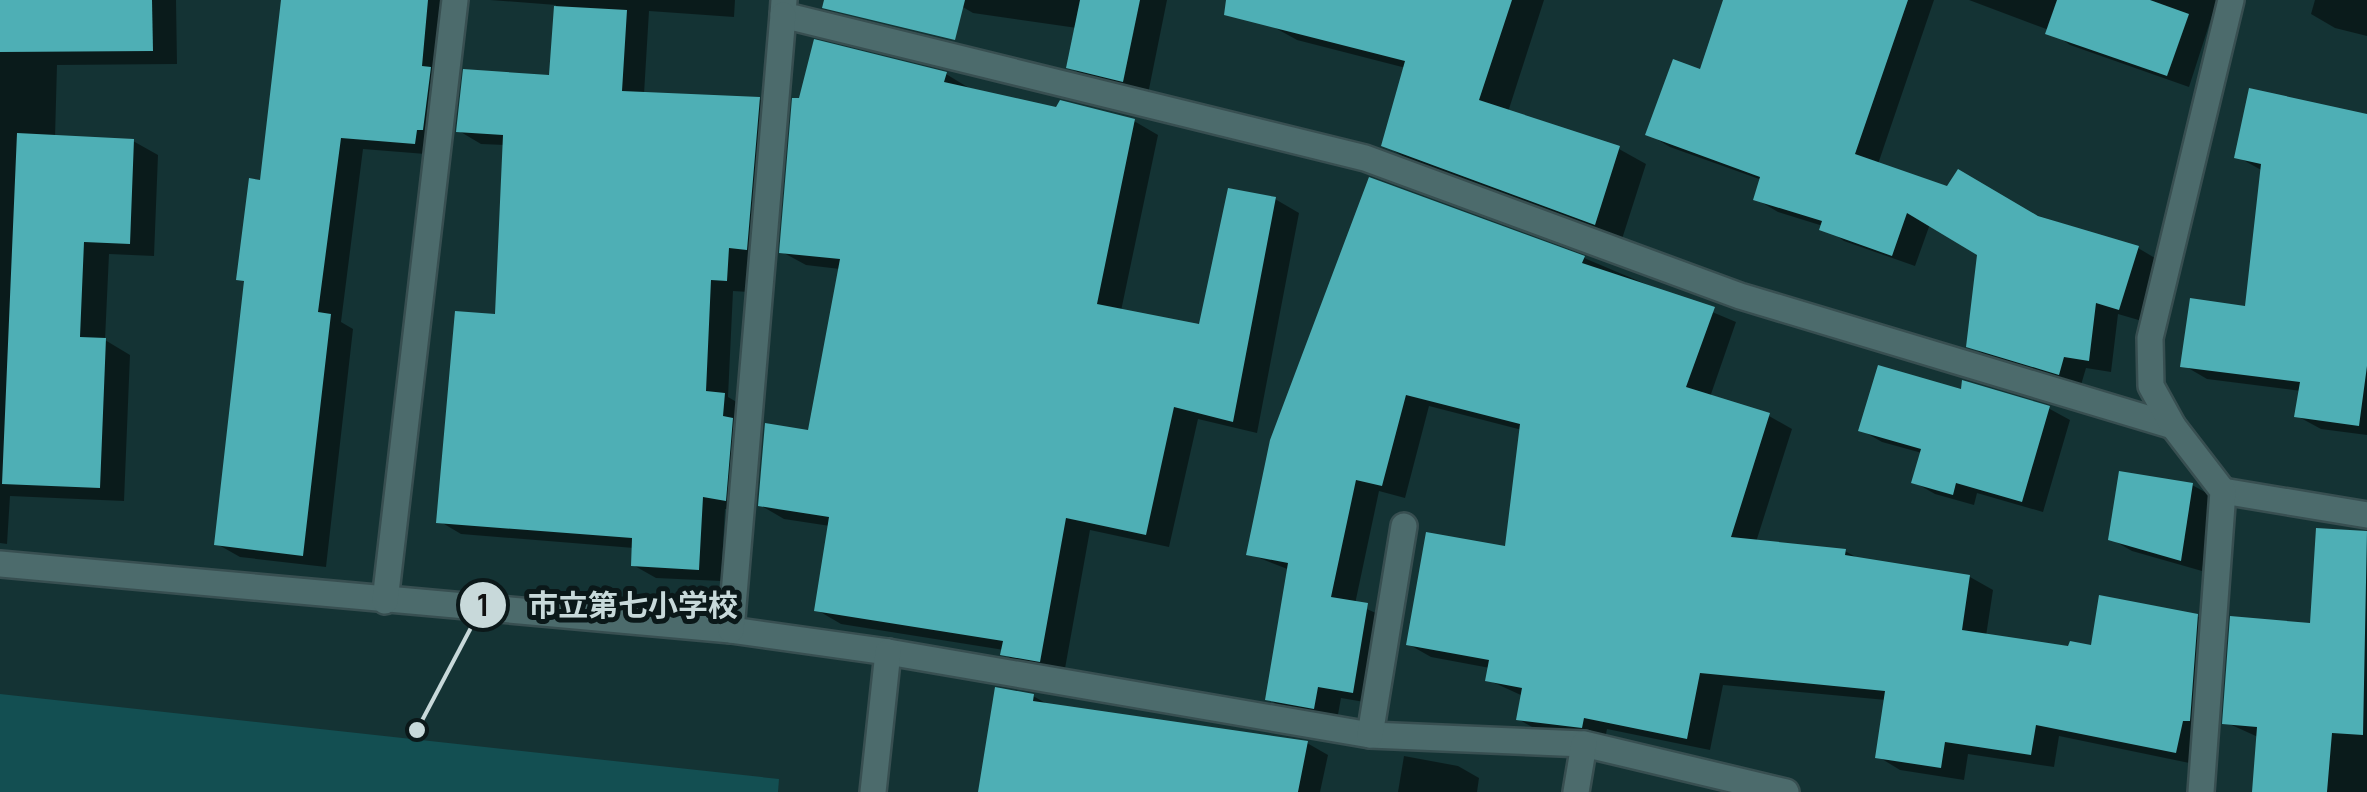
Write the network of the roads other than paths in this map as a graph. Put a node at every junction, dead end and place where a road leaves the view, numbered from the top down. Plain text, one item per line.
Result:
1 (454, 0) edge
2 (2232, 0) edge
3 (784, 8) edge
4 (2174, 426) junction
5 (2224, 491) junction
6 (2367, 515) edge
7 (1404, 526) dead end
8 (0, 564) edge
9 (385, 601) junction
10 (731, 630) junction
11 (888, 652) junction
12 (1370, 735) junction
13 (1584, 744) junction
14 (872, 792) edge
15 (1576, 792) edge
16 (1786, 792) edge
17 (2200, 792) edge

1 - 9 street
2 - 4 street
3 - 4 street
3 - 10 street
4 - 5 street
5 - 6 street
5 - 17 street
7 - 12 street
8 - 9 street
9 - 10 street
10 - 11 street
11 - 12 street
11 - 14 street
12 - 13 street
13 - 15 street
13 - 16 street

